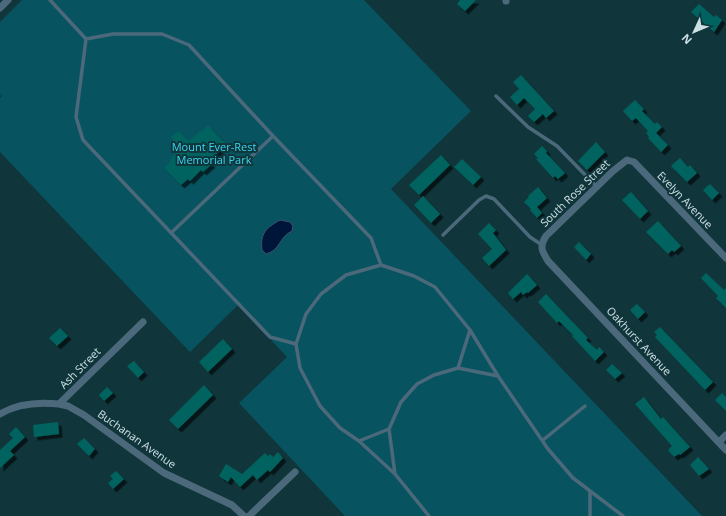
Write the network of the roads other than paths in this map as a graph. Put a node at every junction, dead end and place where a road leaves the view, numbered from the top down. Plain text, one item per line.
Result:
1 (8, 0) edge
2 (50, 0) edge
3 (0, 8) edge
4 (86, 39) junction
5 (496, 96) dead end
6 (273, 136) junction
7 (627, 160) joint
8 (597, 187) junction
9 (171, 233) junction
10 (443, 235) dead end
11 (542, 245) junction
12 (726, 258) edge
13 (381, 265) junction
14 (143, 322) dead end
15 (470, 330) junction
16 (296, 344) junction
17 (458, 368) junction
18 (498, 376) junction
19 (59, 404) junction
20 (585, 406) dead end
21 (0, 414) edge
22 (389, 429) junction
23 (726, 435) edge
24 (543, 440) junction
25 (359, 441) junction
26 (719, 442) junction
27 (726, 450) edge
28 (295, 472) dead end
29 (395, 474) junction
30 (590, 491) junction
31 (244, 516) edge
32 (249, 516) edge
33 (429, 516) edge
34 (590, 516) edge
35 (623, 516) edge

1 - 3 street
2 - 4 lane
4 - 6 lane
4 - 9 lane
5 - 8 lane
6 - 9 lane
6 - 13 lane
7 - 8 street, South Rose Street
7 - 12 street, Evelyn Avenue
8 - 11 street, South Rose Street
9 - 16 lane
10 - 11 lane
11 - 26 street, Oakhurst Avenue
13 - 15 lane
13 - 16 lane
14 - 19 street, Ash Street
15 - 17 lane
15 - 18 lane
16 - 25 lane
17 - 18 lane
17 - 22 lane
18 - 24 lane
19 - 21 street, Ash Street
19 - 31 street, Buchanan Avenue
20 - 24 lane
22 - 25 lane
22 - 29 lane
23 - 26 street
24 - 30 lane
25 - 29 lane
26 - 27 street, Oakhurst Avenue
28 - 32 street
29 - 33 lane
30 - 34 lane
30 - 35 lane

